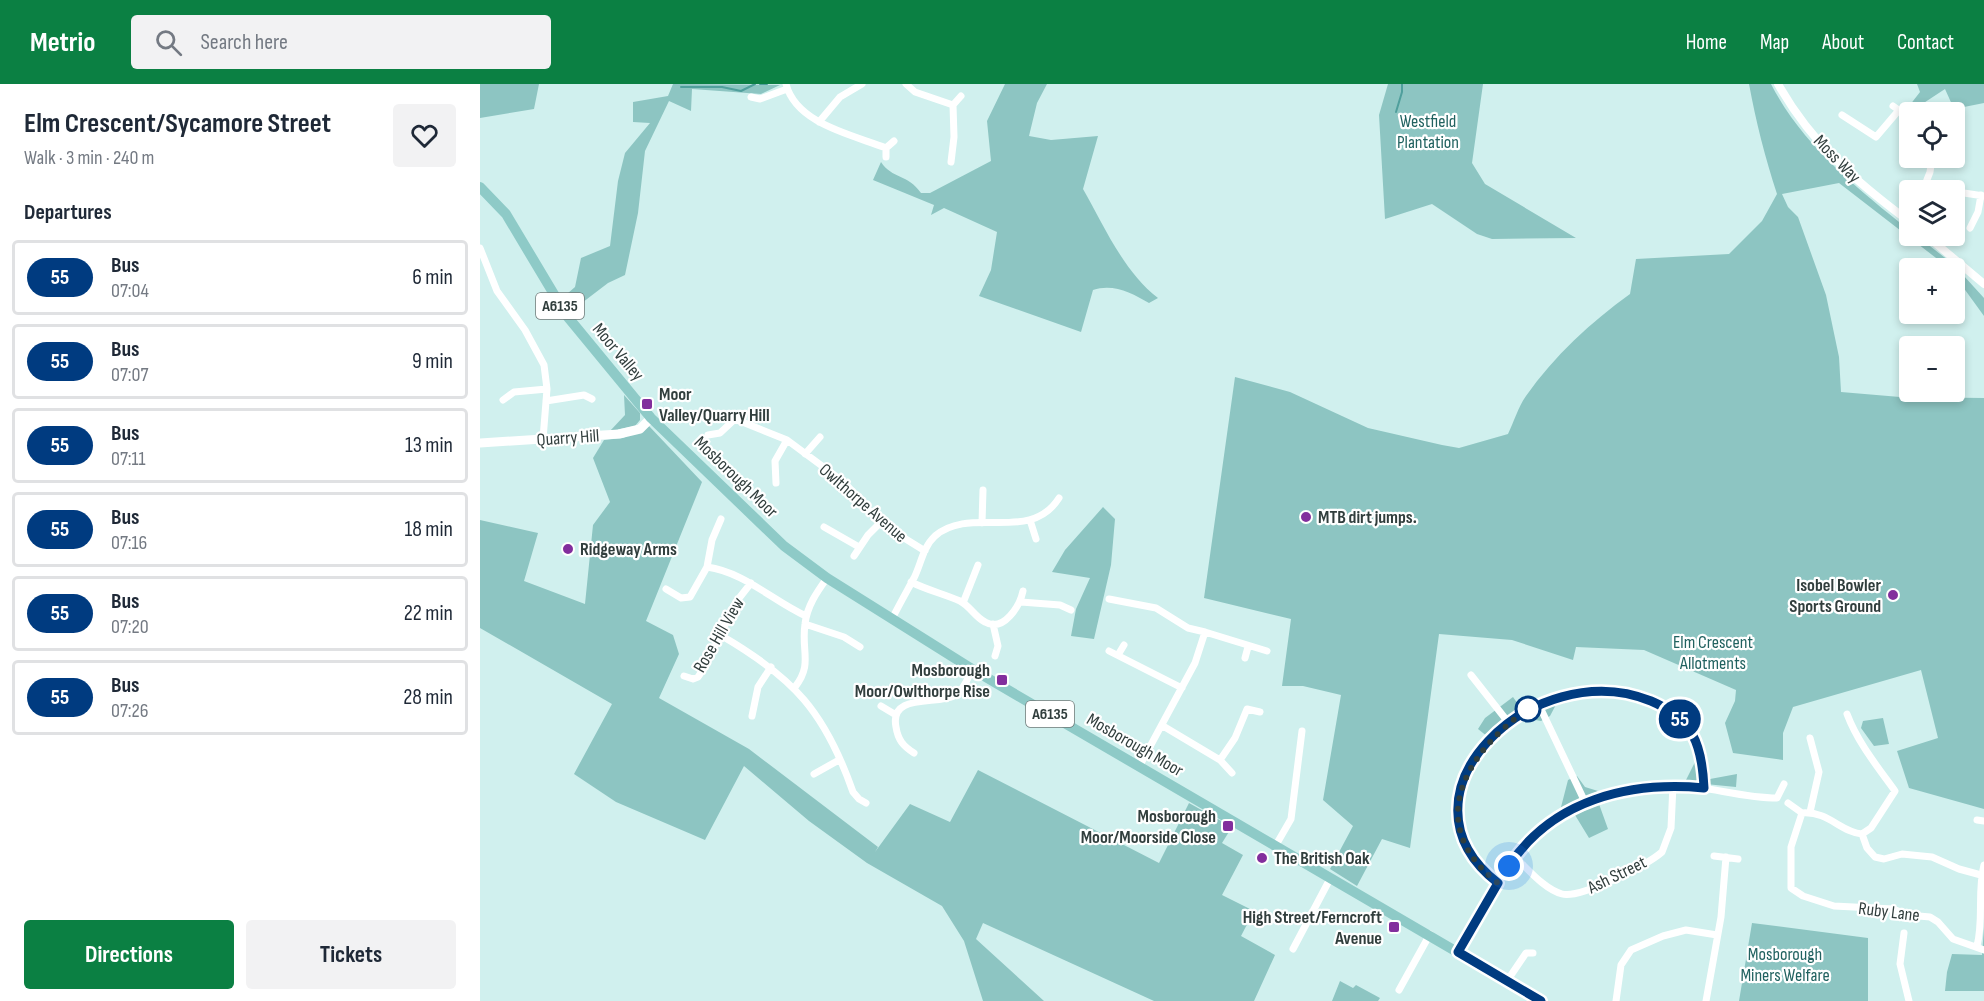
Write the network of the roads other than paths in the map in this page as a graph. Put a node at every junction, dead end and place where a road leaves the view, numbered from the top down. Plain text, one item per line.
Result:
1 (862, 84) edge
2 (906, 84) edge
3 (1778, 84) edge
4 (786, 86) edge
5 (961, 96) dead end
6 (751, 97) dead end
7 (952, 105) junction
8 (1899, 110) edge
9 (1842, 115) dead end
10 (819, 122) junction
11 (894, 141) dead end
12 (886, 148) junction
13 (886, 157) dead end
14 (951, 162) dead end
15 (480, 187) edge
16 (1965, 191) edge
17 (1982, 195) edge
18 (1899, 212) edge
19 (1970, 228) dead end
20 (1939, 246) edge
21 (480, 248) edge
22 (483, 267) edge
23 (1984, 284) edge
24 (547, 389) junction
25 (591, 399) dead end
26 (503, 400) dead end
27 (546, 401) junction
28 (651, 418) junction
29 (708, 435) dead end
30 (820, 437) dead end
31 (543, 439) junction
32 (787, 440) junction
33 (480, 443) edge
34 (805, 454) junction
35 (776, 483) dead end
36 (983, 490) dead end
37 (1059, 498) dead end
38 (722, 519) dead end
39 (1030, 520) junction
40 (880, 523) junction
41 (982, 523) junction
42 (824, 527) dead end
43 (1036, 539) dead end
44 (859, 547) junction
45 (925, 551) junction
46 (854, 556) dead end
47 (978, 566) dead end
48 (707, 567) junction
49 (827, 578) junction
50 (911, 582) junction
51 (750, 583) junction
52 (666, 589) dead end
53 (1023, 591) dead end
54 (1109, 599) dead end
55 (1021, 602) junction
56 (963, 603) junction
57 (1071, 610) dead end
58 (892, 619) junction
59 (806, 620) junction
60 (993, 624) junction
61 (1205, 632) junction
62 (722, 636) junction
63 (1124, 645) dead end
64 (860, 647) dead end
65 (1248, 647) junction
66 (1109, 651) dead end
67 (1267, 651) dead end
68 (1118, 655) junction
69 (994, 656) dead end
70 (1245, 658) dead end
71 (771, 667) junction
72 (972, 669) junction
73 (1471, 675) dead end
74 (684, 676) dead end
75 (795, 687) junction
76 (1182, 688) junction
77 (1538, 704) junction
78 (881, 706) dead end
79 (1260, 712) dead end
80 (896, 714) junction
81 (1847, 714) dead end
82 (752, 716) dead end
83 (1508, 722) junction
84 (1163, 726) junction
85 (1302, 731) dead end
86 (1810, 738) dead end
87 (914, 753) dead end
88 (839, 760) junction
89 (1220, 760) junction
90 (1139, 767) junction
91 (1232, 773) dead end
92 (814, 774) dead end
93 (1784, 784) dead end
94 (1673, 785) junction
95 (1704, 788) junction
96 (1784, 800) junction
97 (1585, 802) junction
98 (866, 803) dead end
99 (1806, 812) junction
100 (1862, 834) junction
101 (1276, 845) junction
102 (1714, 856) dead end
103 (1515, 857) junction
104 (1726, 857) junction
105 (1738, 859) dead end
106 (1984, 865) edge
107 (1981, 875) junction
108 (1331, 878) junction
109 (1498, 883) junction
110 (1430, 934) junction
111 (1717, 935) junction
112 (1905, 938) dead end
113 (1977, 946) junction
114 (1293, 949) dead end
115 (1984, 950) edge
116 (1458, 952) junction
117 (1533, 953) dead end
118 (1914, 974) dead end
119 (1905, 978) junction
120 (1507, 981) junction
121 (1399, 990) dead end
122 (1541, 1001) edge
123 (1616, 1001) edge
124 (1706, 1001) edge
125 (1910, 1001) edge

1 - 10 street
2 - 7 street
3 - 18 street, Moss Way
4 - 6 street
4 - 10 street
5 - 7 street
7 - 14 street
8 - 9 street
10 - 12 street
11 - 12 street
12 - 13 street
15 - 28 main road, Moor Valley / A6135
16 - 17 street
17 - 19 street
20 - 23 street
21 - 22 street
22 - 24 street
24 - 26 street
24 - 27 street
25 - 27 street
27 - 31 street
28 - 31 main road, Quarry Hill
28 - 49 main road, Mosborough Moor / A6135
29 - 32 street, Owlthorpe Avenue
30 - 34 street
31 - 33 main road, Quarry Hill
32 - 34 street, Owlthorpe Avenue
32 - 35 street
34 - 40 street, Owlthorpe Avenue
36 - 41 street
37 - 39 street
38 - 48 street
39 - 41 street
39 - 43 street
40 - 44 street
40 - 45 street, Owlthorpe Avenue
41 - 45 street
42 - 44 street
44 - 46 street
45 - 50 street
47 - 56 street
48 - 51 street
48 - 52 street
49 - 58 main road, Mosborough Moor / A6135
49 - 59 street
50 - 56 street
50 - 58 street
51 - 59 street
51 - 62 street, Rose Hill View
53 - 55 street
54 - 61 street
55 - 57 street
55 - 60 street
56 - 60 street
58 - 72 main road, Mosborough Moor / A6135
59 - 64 street
59 - 75 street
60 - 69 street
61 - 65 street
61 - 76 street
62 - 71 street
62 - 74 street, Rose Hill View
63 - 68 street
65 - 67 street
65 - 70 street
66 - 68 street
68 - 76 street
71 - 75 street
71 - 82 street
72 - 80 street
72 - 90 main road, Mosborough Moor / A6135
73 - 83 street
75 - 88 street
76 - 84 street
77 - 83 street
77 - 95 street
77 - 97 street
78 - 80 street
79 - 89 street
80 - 87 street
81 - 100 street
83 - 109 street
84 - 89 street
84 - 90 street
85 - 101 street
86 - 99 street, Ruby Lane
88 - 92 street
88 - 98 street
89 - 91 street
90 - 101 main road, Mosborough Moor / A6135
93 - 96 street
94 - 95 street
94 - 97 street
94 - 103 street, Ash Street
95 - 96 street
96 - 99 street
97 - 103 street
99 - 100 street
99 - 113 street, Ruby Lane
100 - 107 street
101 - 108 main road, Mosborough Moor / A6135
102 - 104 street
103 - 109 street
104 - 105 street
104 - 111 street
106 - 107 street
107 - 113 street
108 - 110 main road, Mosborough Moor / A6135
108 - 114 street
109 - 116 street
110 - 116 main road, Mosborough Moor / A6135
110 - 121 street
111 - 123 street
111 - 124 street
112 - 119 street
113 - 115 street, Ruby Lane
116 - 120 main road, Mosborough Moor / A6135
117 - 120 street
118 - 119 street
119 - 125 street
120 - 122 main road, Mosborough Moor / A6135

